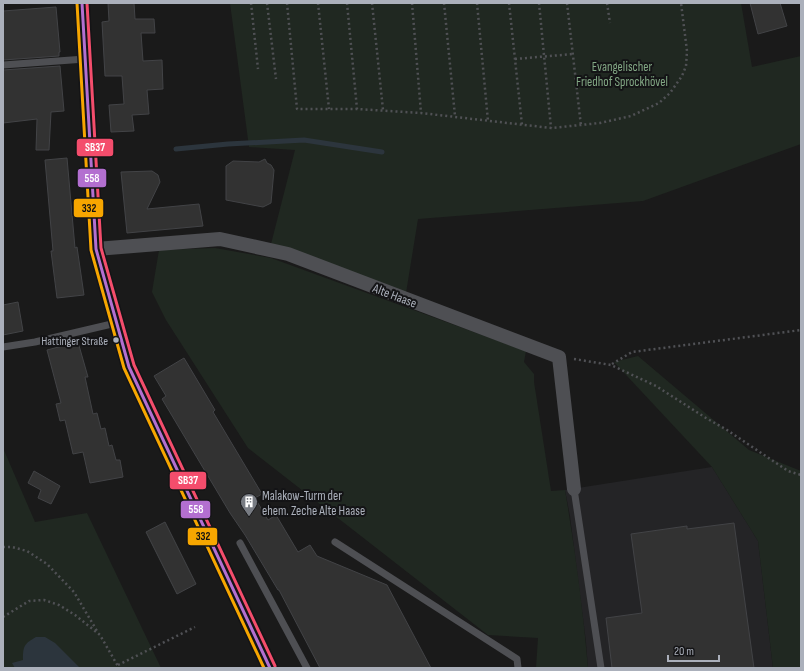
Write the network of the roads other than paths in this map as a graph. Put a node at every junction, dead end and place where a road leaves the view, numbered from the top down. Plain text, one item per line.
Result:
1 (82, 3) edge
2 (85, 59) junction
3 (3, 64) edge
4 (96, 250) junction
5 (116, 323) junction
6 (3, 347) edge
7 (574, 489) joint
8 (335, 542) dead end
9 (240, 543) dead end
10 (270, 668) edge
11 (307, 668) edge
12 (518, 668) edge
13 (601, 668) edge

1 - 2 street
2 - 3 lane
2 - 4 street
4 - 5 street
4 - 7 street, Alte Haase
5 - 6 lane
5 - 10 street
7 - 13 lane
8 - 12 lane
9 - 11 lane

